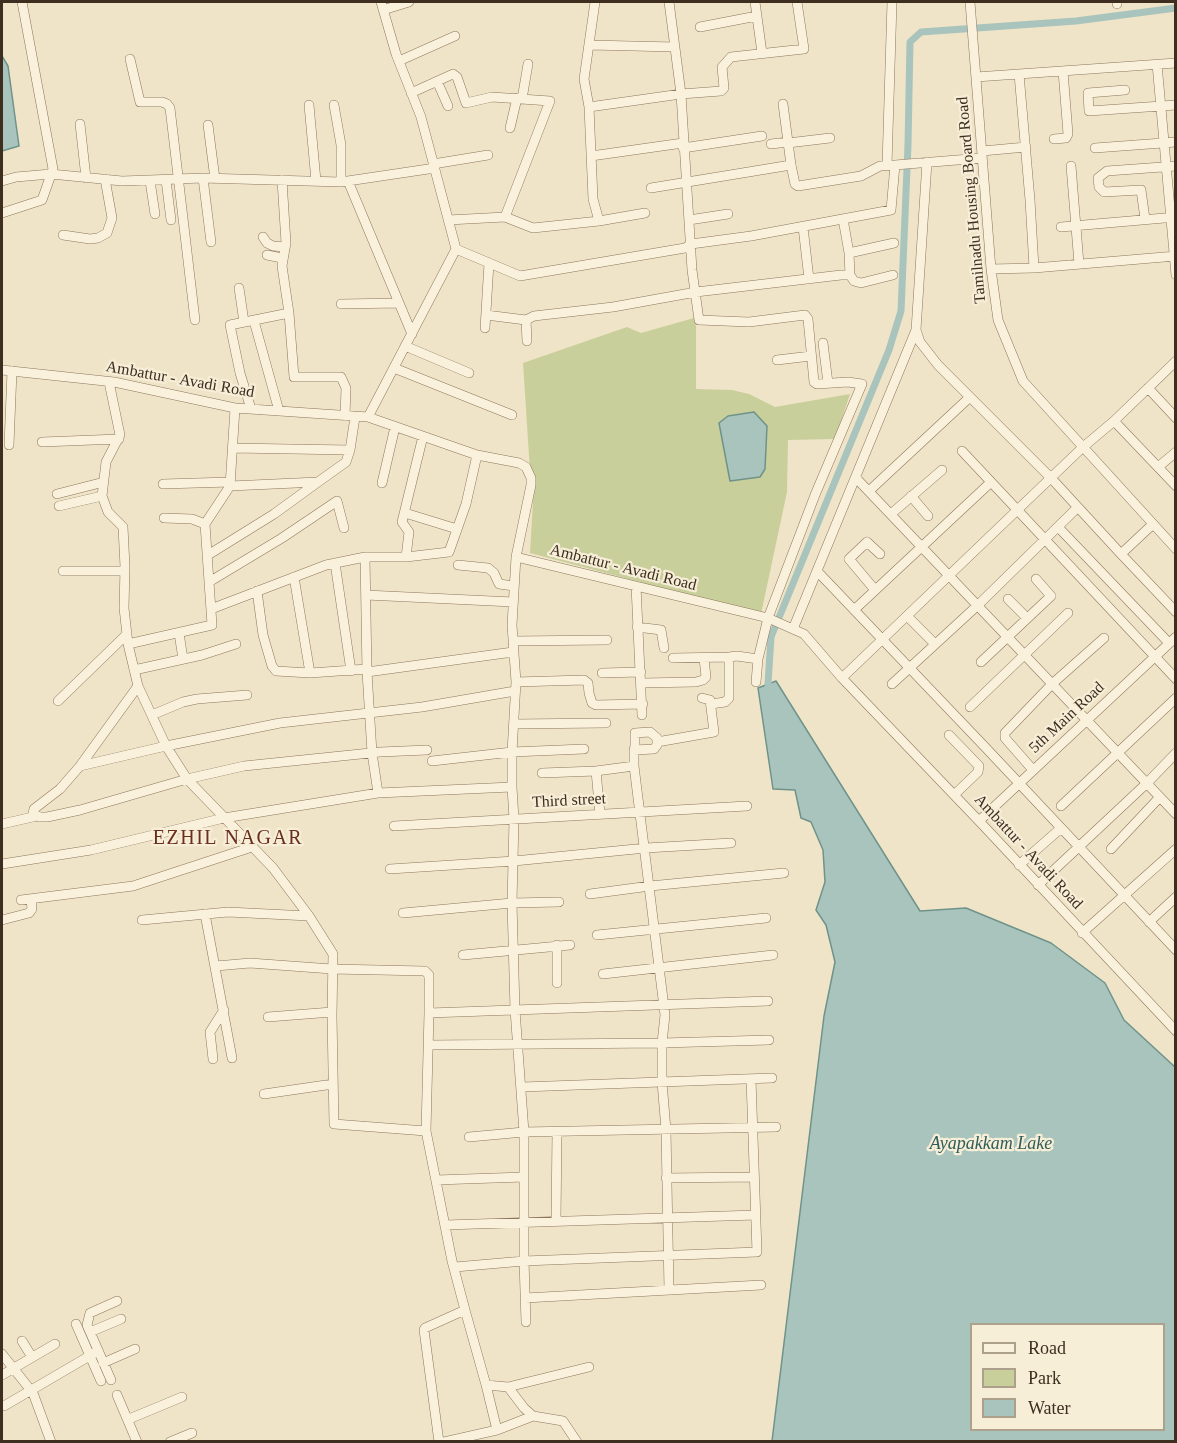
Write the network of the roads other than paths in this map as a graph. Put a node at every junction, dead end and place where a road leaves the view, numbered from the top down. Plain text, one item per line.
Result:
1 (22, 2) edge
2 (409, 2) edge
3 (595, 2) edge
4 (669, 2) edge
5 (755, 2) edge
6 (797, 2) edge
7 (892, 2) edge
8 (970, 2) edge
9 (382, 6) edge
10 (757, 16) junction
11 (700, 27) dead end
12 (455, 36) dead end
13 (590, 45) junction
14 (675, 46) junction
15 (762, 54) junction
16 (130, 59) dead end
17 (399, 61) junction
18 (1176, 63) edge
19 (528, 64) dead end
20 (1157, 64) junction
21 (1063, 71) junction
22 (1019, 74) junction
23 (976, 78) junction
24 (436, 81) junction
25 (1125, 90) dead end
26 (411, 93) junction
27 (681, 94) junction
28 (520, 99) junction
29 (783, 104) dead end
30 (309, 105) dead end
31 (334, 105) dead end
32 (448, 105) dead end
33 (1176, 105) edge
34 (589, 107) junction
35 (1161, 107) junction
36 (80, 124) dead end
37 (208, 125) dead end
38 (510, 128) dead end
39 (762, 136) dead end
40 (830, 138) dead end
41 (1054, 139) dead end
42 (1176, 142) edge
43 (788, 143) junction
44 (771, 144) dead end
45 (1163, 144) junction
46 (683, 146) junction
47 (1026, 147) junction
48 (1095, 148) dead end
49 (982, 154) junction
50 (488, 155) dead end
51 (591, 156) junction
52 (927, 162) junction
53 (791, 165) junction
54 (894, 165) junction
55 (434, 166) junction
56 (1071, 166) dead end
57 (1171, 166) edge
58 (1138, 169) junction
59 (51, 174) junction
60 (86, 178) junction
61 (203, 178) junction
62 (105, 179) junction
63 (215, 179) junction
64 (150, 180) junction
65 (166, 180) junction
66 (178, 180) junction
67 (282, 180) junction
68 (2, 181) edge
69 (316, 181) junction
70 (344, 181) junction
71 (687, 182) junction
72 (651, 188) dead end
73 (1141, 190) junction
74 (2, 213) edge
75 (155, 213) dead end
76 (645, 213) dead end
77 (728, 214) dead end
78 (505, 217) junction
79 (1173, 217) edge
80 (843, 219) junction
81 (1145, 219) junction
82 (171, 220) dead end
83 (448, 220) junction
84 (689, 220) junction
85 (599, 221) junction
86 (1075, 225) junction
87 (803, 227) junction
88 (1061, 227) dead end
89 (63, 235) dead end
90 (263, 237) dead end
91 (211, 242) dead end
92 (894, 243) dead end
93 (691, 244) junction
94 (285, 248) junction
95 (456, 249) junction
96 (849, 253) junction
97 (267, 255) dead end
98 (1175, 256) edge
99 (282, 258) junction
100 (489, 263) junction
101 (1079, 264) junction
102 (1034, 268) junction
103 (991, 269) junction
104 (850, 275) junction
105 (893, 275) dead end
106 (1176, 275) edge
107 (809, 279) junction
108 (238, 288) dead end
109 (696, 292) junction
110 (399, 303) junction
111 (341, 304) dead end
112 (289, 313) junction
113 (486, 315) junction
114 (195, 320) dead end
115 (526, 320) junction
116 (254, 321) junction
117 (244, 322) junction
118 (484, 328) dead end
119 (916, 330) junction
120 (412, 334) junction
121 (527, 341) dead end
122 (823, 343) dead end
123 (405, 346) junction
124 (811, 356) junction
125 (777, 360) dead end
126 (1176, 361) edge
127 (394, 368) junction
128 (2, 370) edge
129 (12, 371) junction
130 (469, 374) dead end
131 (109, 382) junction
132 (828, 383) junction
133 (1148, 388) junction
134 (970, 397) junction
135 (234, 408) junction
136 (251, 410) junction
137 (279, 411) junction
138 (512, 415) dead end
139 (350, 416) junction
140 (368, 417) junction
141 (1176, 418) edge
142 (1114, 421) junction
143 (395, 427) junction
144 (423, 436) junction
145 (118, 439) junction
146 (42, 442) dead end
147 (9, 445) dead end
148 (232, 448) junction
149 (1082, 448) junction
150 (350, 450) junction
151 (962, 451) dead end
152 (1176, 452) edge
153 (477, 455) junction
154 (1158, 467) junction
155 (942, 470) dead end
156 (856, 478) junction
157 (1051, 478) junction
158 (104, 482) junction
159 (318, 483) junction
160 (382, 483) dead end
161 (990, 483) junction
162 (163, 484) dead end
163 (230, 484) junction
164 (1176, 486) edge
165 (869, 490) junction
166 (57, 494) dead end
167 (102, 496) junction
168 (911, 496) junction
169 (59, 506) dead end
170 (1077, 508) junction
171 (1018, 510) junction
172 (405, 513) junction
173 (891, 514) junction
174 (928, 516) dead end
175 (164, 518) dead end
176 (205, 524) junction
177 (1153, 524) junction
178 (1058, 527) junction
179 (345, 528) dead end
180 (457, 529) junction
181 (1046, 540) junction
182 (922, 546) junction
183 (1176, 549) edge
184 (880, 554) dead end
185 (1120, 554) junction
186 (208, 555) junction
187 (365, 556) junction
188 (406, 556) junction
189 (516, 557) junction
190 (335, 563) junction
191 (458, 565) dead end
192 (63, 571) dead end
193 (125, 571) junction
194 (817, 571) junction
195 (950, 575) junction
196 (294, 577) junction
197 (1036, 579) dead end
198 (209, 582) junction
199 (636, 585) junction
200 (514, 586) junction
201 (875, 590) junction
202 (257, 591) junction
203 (366, 595) junction
204 (1008, 599) dead end
205 (513, 602) junction
206 (978, 605) junction
207 (211, 609) junction
208 (854, 610) junction
209 (1176, 612) edge
210 (1068, 613) dead end
211 (907, 616) junction
212 (1027, 618) junction
213 (770, 619) junction
214 (638, 627) junction
215 (788, 627) junction
216 (179, 633) junction
217 (1007, 636) junction
218 (1104, 638) dead end
219 (128, 639) junction
220 (607, 640) dead end
221 (882, 640) junction
222 (1172, 640) edge
223 (513, 641) junction
224 (236, 644) dead end
225 (935, 644) junction
226 (663, 648) dead end
227 (513, 652) junction
228 (1026, 655) junction
229 (704, 657) junction
230 (729, 657) junction
231 (1155, 657) junction
232 (673, 658) dead end
233 (758, 658) junction
234 (183, 659) junction
235 (981, 662) dead end
236 (909, 668) junction
237 (134, 670) junction
238 (351, 671) junction
239 (367, 671) junction
240 (642, 672) junction
241 (310, 673) junction
242 (602, 673) dead end
243 (842, 678) junction
244 (1176, 679) edge
245 (756, 682) dead end
246 (642, 683) junction
247 (892, 684) dead end
248 (1052, 684) junction
249 (138, 686) junction
250 (515, 687) junction
251 (247, 695) dead end
252 (702, 698) dead end
253 (1176, 698) edge
254 (58, 701) dead end
255 (711, 704) junction
256 (970, 707) dead end
257 (370, 712) junction
258 (152, 716) junction
259 (1087, 720) junction
260 (606, 723) dead end
261 (514, 724) junction
262 (949, 735) dead end
263 (657, 742) junction
264 (166, 746) junction
265 (584, 748) dead end
266 (427, 750) dead end
267 (634, 750) junction
268 (512, 752) junction
269 (1117, 752) junction
270 (372, 753) junction
271 (1176, 753) edge
272 (432, 761) dead end
273 (80, 766) junction
274 (634, 766) junction
275 (1033, 770) junction
276 (596, 771) junction
277 (542, 773) dead end
278 (186, 779) junction
279 (1147, 783) junction
280 (1019, 784) junction
281 (512, 787) junction
282 (378, 793) junction
283 (954, 795) junction
284 (1159, 798) junction
285 (747, 806) dead end
286 (1061, 806) dead end
287 (640, 811) junction
288 (600, 814) junction
289 (1176, 814) edge
290 (37, 816) junction
291 (224, 818) junction
292 (514, 819) junction
293 (979, 822) junction
294 (2, 824) edge
295 (394, 826) dead end
296 (1060, 829) junction
297 (731, 843) dead end
298 (252, 847) junction
299 (1079, 847) junction
300 (646, 848) junction
301 (1111, 849) dead end
302 (1176, 849) edge
303 (514, 861) junction
304 (2, 864) edge
305 (1019, 865) junction
306 (390, 868) dead end
307 (784, 873) dead end
308 (1038, 885) junction
309 (650, 886) junction
310 (590, 894) dead end
311 (1124, 895) junction
312 (1176, 897) edge
313 (559, 902) dead end
314 (512, 903) junction
315 (403, 913) dead end
316 (205, 914) junction
317 (309, 916) junction
318 (766, 918) dead end
319 (2, 920) edge
320 (142, 920) dead end
321 (1149, 922) junction
322 (654, 928) junction
323 (1082, 933) junction
324 (597, 935) dead end
325 (557, 945) junction
326 (570, 945) dead end
327 (513, 949) junction
328 (1176, 950) edge
329 (463, 955) dead end
330 (773, 955) dead end
331 (216, 966) junction
332 (658, 967) junction
333 (332, 969) junction
334 (603, 974) dead end
335 (557, 983) dead end
336 (768, 1001) dead end
337 (664, 1004) junction
338 (224, 1010) junction
339 (516, 1010) junction
340 (332, 1012) junction
341 (429, 1013) junction
342 (268, 1017) dead end
343 (1176, 1031) edge
344 (769, 1040) dead end
345 (662, 1043) junction
346 (518, 1044) junction
347 (428, 1045) junction
348 (232, 1058) dead end
349 (213, 1059) dead end
350 (772, 1078) dead end
351 (751, 1079) junction
352 (662, 1082) junction
353 (333, 1084) junction
354 (522, 1087) junction
355 (264, 1094) dead end
356 (776, 1127) dead end
357 (753, 1128) junction
358 (666, 1130) junction
359 (426, 1131) junction
360 (524, 1132) junction
361 (557, 1132) junction
362 (469, 1137) dead end
363 (524, 1177) junction
364 (754, 1177) junction
365 (666, 1178) junction
366 (436, 1180) junction
367 (756, 1215) junction
368 (666, 1217) junction
369 (556, 1220) junction
370 (524, 1221) junction
371 (445, 1225) junction
372 (668, 1256) junction
373 (524, 1261) junction
374 (455, 1268) junction
375 (761, 1285) dead end
376 (669, 1290) junction
377 (525, 1298) junction
378 (117, 1301) dead end
379 (465, 1310) junction
380 (121, 1319) dead end
381 (526, 1322) dead end
382 (76, 1324) dead end
383 (90, 1332) junction
384 (22, 1341) dead end
385 (55, 1344) dead end
386 (135, 1349) dead end
387 (93, 1353) junction
388 (2, 1354) edge
389 (32, 1357) junction
390 (103, 1363) junction
391 (589, 1367) dead end
392 (13, 1368) junction
393 (2, 1375) edge
394 (486, 1384) junction
395 (508, 1387) junction
396 (30, 1389) junction
397 (117, 1395) dead end
398 (182, 1397) dead end
399 (4, 1406) dead end
400 (533, 1416) junction
401 (129, 1419) junction
402 (497, 1430) junction
403 (192, 1433) dead end
404 (51, 1442) edge
405 (137, 1442) edge
406 (170, 1442) edge
407 (441, 1442) edge
408 (577, 1442) edge

1 - 59 street
2 - 9 street
3 - 13 street
4 - 14 street
5 - 10 street
6 - 15 street
7 - 54 street
8 - 23 street, Tamilnadu Housing Board Road
9 - 17 street
10 - 11 street
10 - 15 street
12 - 17 street
13 - 14 street
13 - 34 street
14 - 27 street
15 - 27 street
16 - 66 street
17 - 26 street
18 - 20 street
19 - 28 street
20 - 21 street
20 - 35 street
21 - 22 street
21 - 41 street
22 - 23 street
22 - 47 street
23 - 49 street, Tamilnadu Housing Board Road
24 - 26 street
24 - 28 street
24 - 32 street
25 - 35 street
26 - 55 street
27 - 34 street
27 - 46 street
28 - 38 street
28 - 78 street
29 - 43 street
30 - 69 street
31 - 70 street
33 - 35 street
34 - 51 street
35 - 45 street
36 - 60 street
37 - 63 street
39 - 46 street
40 - 43 street
42 - 45 street
43 - 44 street
43 - 53 street
45 - 48 street
45 - 57 street
46 - 51 street
46 - 71 street
47 - 49 street
47 - 102 street
49 - 52 street
49 - 103 street, Tamilnadu Housing Board Road
50 - 55 street
51 - 85 street
52 - 54 street
52 - 119 street
53 - 54 street
53 - 71 street
54 - 80 street
55 - 70 street
55 - 83 street
56 - 86 street
57 - 58 street
57 - 79 street
58 - 73 street
58 - 73 street
59 - 60 street
59 - 68 street
59 - 74 street
60 - 62 street
61 - 63 street
61 - 66 street
61 - 91 street
62 - 64 street
62 - 89 street
63 - 67 street
64 - 65 street
64 - 75 street
65 - 66 street
65 - 82 street
66 - 114 street
67 - 69 street
67 - 94 street
69 - 70 street
70 - 110 street
71 - 72 street
71 - 84 street
73 - 81 street
76 - 85 street
77 - 84 street
78 - 83 street
78 - 85 street
79 - 81 street
79 - 98 street
80 - 87 street
80 - 96 street
81 - 86 street
83 - 95 street
84 - 93 street
86 - 88 street
86 - 101 street
87 - 93 street
87 - 107 street
90 - 94 street
92 - 96 street
93 - 100 street
93 - 109 street
94 - 99 street
95 - 100 street
95 - 120 street
96 - 104 street
97 - 99 street
98 - 101 street
98 - 106 street
99 - 112 street
100 - 113 street
101 - 102 street
102 - 103 street
103 - 149 street, Tamilnadu Housing Board Road
104 - 105 street
104 - 107 street
107 - 109 street
108 - 117 street
109 - 115 street
109 - 124 street
110 - 111 street
110 - 120 street
112 - 116 street
112 - 139 street
113 - 115 street
113 - 118 street
115 - 121 street
116 - 117 street
116 - 137 street
117 - 136 street
119 - 134 street
119 - 156 street
120 - 123 street
122 - 132 street
123 - 127 street
123 - 130 street
124 - 125 street
124 - 132 street
126 - 133 street
127 - 138 street
127 - 140 street
128 - 129 street, Ambattur - Avadi Road
129 - 131 street, Ambattur - Avadi Road
129 - 147 street
131 - 135 street, Ambattur - Avadi Road
131 - 145 street
132 - 213 street
133 - 141 street
133 - 142 street
134 - 157 street
134 - 165 street
135 - 136 street, Ambattur - Avadi Road
135 - 148 street
136 - 137 street, Ambattur - Avadi Road
137 - 139 street, Ambattur - Avadi Road
139 - 140 street, Ambattur - Avadi Road
139 - 150 street
140 - 143 street, Ambattur - Avadi Road
142 - 149 street
142 - 154 street
143 - 144 street, Ambattur - Avadi Road
143 - 160 street
144 - 153 street, Ambattur - Avadi Road
144 - 172 street
145 - 146 street
145 - 158 street
148 - 150 street
148 - 163 street
149 - 157 street
149 - 177 street, Tamilnadu Housing Board Road
150 - 159 street
151 - 161 street
152 - 154 street
153 - 180 street
153 - 189 street, Ambattur - Avadi Road
154 - 164 street
155 - 168 street
156 - 165 street
156 - 194 street
157 - 170 street
157 - 171 street
158 - 166 street
158 - 167 street
159 - 163 street
159 - 186 street
161 - 171 street
161 - 182 street
162 - 163 street
163 - 176 street
165 - 173 street
167 - 169 street
167 - 193 street
168 - 173 street
168 - 174 street
170 - 178 street
170 - 185 street
171 - 181 street
171 - 195 street
172 - 180 street
172 - 188 street
173 - 182 street
175 - 176 street
176 - 186 street
177 - 183 street, Tamilnadu Housing Board Road
177 - 185 street
178 - 181 street
178 - 222 street
179 - 198 street
180 - 188 street
181 - 206 street
181 - 231 street
182 - 195 street
182 - 201 street
184 - 201 street
185 - 209 street
186 - 198 street
187 - 188 street
187 - 190 street
187 - 203 street
189 - 199 street, Ambattur - Avadi Road
189 - 200 street
190 - 196 street
190 - 238 street
191 - 200 street
192 - 193 street
193 - 219 street
194 - 208 street
194 - 215 street
195 - 206 street
195 - 211 street
196 - 202 street
196 - 241 street
197 - 212 street
198 - 207 street
199 - 213 street, Ambattur - Avadi Road
199 - 214 street
200 - 205 street
201 - 208 street
202 - 207 street
202 - 241 street
203 - 205 street
203 - 239 street
204 - 212 street
205 - 223 street
206 - 217 street
206 - 225 street
207 - 216 street
208 - 221 street
210 - 228 street
211 - 221 street
211 - 225 street
212 - 217 street
213 - 215 street, Ambattur - Avadi Road
213 - 233 street
214 - 226 street
214 - 240 street
215 - 243 street, Ambattur - Avadi Road
216 - 219 street
216 - 234 street
217 - 228 street
217 - 235 street
218 - 248 street
219 - 237 street
219 - 254 street
220 - 223 street
221 - 236 street
221 - 243 street
222 - 231 street, 5th Main Road
223 - 227 street
224 - 234 street
225 - 236 street
227 - 239 street
227 - 250 street
228 - 248 street
228 - 256 street
229 - 230 street
229 - 232 street
229 - 246 street
230 - 233 street
230 - 255 street
231 - 244 street
231 - 259 street, 5th Main Road
233 - 245 street
234 - 237 street
236 - 247 street
236 - 280 street
237 - 249 street
238 - 239 street
238 - 241 street
239 - 257 street
240 - 242 street
240 - 246 street
243 - 283 street, Ambattur - Avadi Road
246 - 250 street
248 - 259 street
248 - 275 street
249 - 258 street
249 - 273 street
250 - 257 street
250 - 261 street
251 - 258 street
252 - 255 street
253 - 269 street
255 - 263 street
257 - 264 street
257 - 270 street
258 - 264 street
259 - 269 street
259 - 275 street, 5th Main Road
260 - 261 street
261 - 268 street
262 - 283 street
263 - 267 street
263 - 267 street
264 - 273 street
264 - 278 street
265 - 268 street
266 - 270 street
267 - 274 street
268 - 272 street
268 - 281 street
269 - 279 street
269 - 286 street
270 - 278 street
270 - 282 street
271 - 279 street
273 - 290 street
274 - 276 street
274 - 287 street
275 - 280 street, 5th Main Road
276 - 277 street
276 - 288 street
278 - 290 street
278 - 291 street
279 - 284 street
279 - 299 street
280 - 293 street, 5th Main Road
280 - 296 street
281 - 282 street
281 - 292 street
282 - 291 street
283 - 293 street, Ambattur - Avadi Road
284 - 289 street
284 - 301 street
285 - 287 street, Third street
287 - 288 street, Third street
287 - 300 street
288 - 292 street, Third street
290 - 294 street
291 - 298 street
291 - 304 street
292 - 295 street, Third street
292 - 303 street
293 - 305 street, Ambattur - Avadi Road
296 - 299 street
296 - 305 street
297 - 300 street
298 - 317 street
298 - 319 street
299 - 308 street
299 - 311 street
300 - 303 street
300 - 309 street
302 - 311 street
303 - 306 street
303 - 314 street
305 - 308 street, Ambattur - Avadi Road
307 - 309 street
308 - 323 street, Ambattur - Avadi Road
309 - 310 street
309 - 322 street
311 - 321 street
311 - 323 street
312 - 321 street
313 - 314 street
314 - 315 street
314 - 327 street
316 - 317 street
316 - 320 street
316 - 331 street
317 - 333 street
318 - 322 street
321 - 328 street
322 - 324 street
322 - 332 street
323 - 343 street, Ambattur - Avadi Road
325 - 326 street
325 - 327 street
325 - 335 street
327 - 329 street
327 - 339 street
330 - 332 street
331 - 333 street
331 - 338 street
332 - 334 street
332 - 337 street
333 - 340 street
333 - 341 street
336 - 337 street
337 - 339 street
337 - 345 street
338 - 348 street
338 - 349 street
339 - 341 street
339 - 346 street
340 - 342 street
340 - 353 street
341 - 347 street
344 - 345 street
345 - 346 street
345 - 352 street
346 - 347 street
346 - 354 street
347 - 359 street
350 - 351 street
351 - 352 street
351 - 357 street
352 - 354 street
352 - 358 street
353 - 355 street
353 - 359 street
354 - 360 street
356 - 357 street
357 - 358 street
357 - 364 street
358 - 361 street
358 - 365 street
359 - 366 street
360 - 361 street
360 - 362 street
360 - 363 street
361 - 369 street
363 - 366 street
363 - 370 street
364 - 365 street
364 - 367 street
365 - 368 street
366 - 371 street
367 - 368 street
367 - 372 street
368 - 369 street
368 - 372 street
369 - 370 street
370 - 371 street
370 - 373 street
371 - 374 street
372 - 373 street
372 - 376 street
373 - 374 street
373 - 377 street
374 - 379 street
375 - 376 street
376 - 377 street
377 - 381 street
378 - 383 street
379 - 394 street
379 - 407 street
380 - 383 street
382 - 387 street
383 - 387 street
384 - 389 street
385 - 389 street
386 - 390 street
387 - 390 street
387 - 390 street
387 - 396 street
388 - 392 street
389 - 392 street
391 - 395 street
392 - 393 street
392 - 396 street
394 - 395 street
394 - 402 street
395 - 400 street
396 - 399 street
396 - 404 street
397 - 401 street
398 - 401 street
400 - 402 street
400 - 408 street
401 - 405 street
402 - 407 street
403 - 406 street

